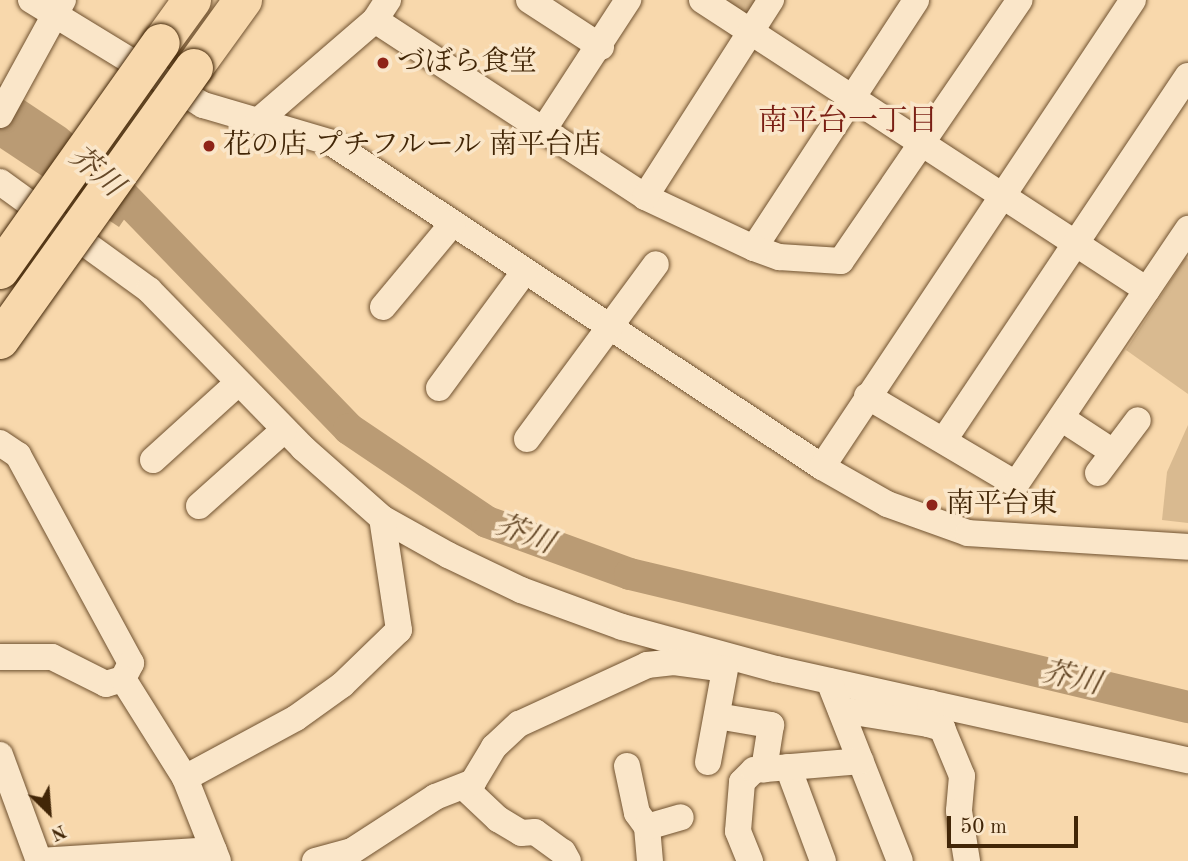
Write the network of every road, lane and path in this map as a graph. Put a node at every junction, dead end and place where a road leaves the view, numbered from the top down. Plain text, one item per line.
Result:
1 (32, 0) edge
2 (192, 0) edge
3 (243, 0) edge
4 (529, 0) edge
5 (628, 0) edge
6 (702, 0) edge
7 (771, 0) edge
8 (916, 0) edge
9 (1020, 0) edge
10 (1133, 0) edge
11 (60, 6) edge
12 (381, 10) edge
13 (750, 32) junction
14 (601, 47) junction
15 (1188, 76) edge
16 (853, 96) junction
17 (0, 115) edge
18 (258, 121) junction
19 (542, 132) junction
20 (921, 142) junction
21 (0, 182) edge
22 (999, 196) junction
23 (645, 197) junction
24 (453, 223) junction
25 (1188, 229) edge
26 (1074, 242) junction
27 (754, 248) junction
28 (656, 264) dead end
29 (0, 270) edge
30 (525, 271) junction
31 (1147, 290) junction
32 (383, 307) dead end
33 (609, 324) junction
34 (0, 340) edge
35 (238, 383) junction
36 (439, 388) dead end
37 (867, 396) junction
38 (1061, 418) junction
39 (1138, 420) dead end
40 (284, 430) junction
41 (527, 439) dead end
42 (944, 440) junction
43 (0, 443) edge
44 (153, 460) dead end
45 (822, 467) junction
46 (199, 506) dead end
47 (382, 518) junction
48 (1188, 547) edge
49 (0, 657) edge
50 (725, 669) junction
51 (776, 669) junction
52 (123, 679) junction
53 (829, 681) junction
54 (841, 710) junction
55 (930, 713) junction
56 (717, 716) junction
57 (0, 755) edge
58 (1188, 760) edge
59 (861, 761) junction
60 (708, 762) dead end
61 (627, 766) dead end
62 (776, 768) junction
63 (185, 779) junction
64 (464, 787) junction
65 (681, 817) dead end
66 (647, 827) junction
67 (216, 855) edge
68 (39, 861) edge
69 (315, 861) edge
70 (568, 861) edge
71 (650, 861) edge
72 (750, 861) edge
73 (823, 861) edge
74 (900, 861) edge
75 (967, 861) edge

1 - 11 street
2 - 29 highway, bridge
3 - 34 highway, bridge
4 - 14 street
5 - 14 street
6 - 13 street
7 - 13 street
8 - 16 street
9 - 20 street
10 - 22 street
11 - 17 street
11 - 18 street
12 - 18 street
12 - 19 street
13 - 16 street
13 - 23 street
14 - 19 street
15 - 26 street
16 - 20 street
16 - 27 street
18 - 24 street
19 - 23 street
20 - 22 street
20 - 27 street
21 - 35 street
22 - 26 street
22 - 37 street
23 - 27 street
24 - 30 street
24 - 32 street
25 - 31 street
26 - 31 street
26 - 42 street
28 - 33 street
30 - 33 street
30 - 36 street
31 - 38 street
33 - 41 street
33 - 45 street
35 - 40 street
35 - 44 street
37 - 42 street
37 - 45 street
38 - 39 street
38 - 42 street
40 - 46 street
40 - 47 street
43 - 52 street
45 - 48 street
47 - 51 street
47 - 63 street
49 - 52 street
50 - 51 street
50 - 56 street
50 - 64 street
51 - 53 street
52 - 63 street
53 - 54 street
53 - 55 street
54 - 55 street
54 - 59 street
55 - 58 street
55 - 75 street
56 - 60 street
56 - 62 street
57 - 68 street
59 - 62 street
59 - 74 street
61 - 66 street
62 - 72 street
62 - 73 street
63 - 67 street
64 - 69 street
64 - 70 street
65 - 66 street
66 - 71 street
67 - 68 street

